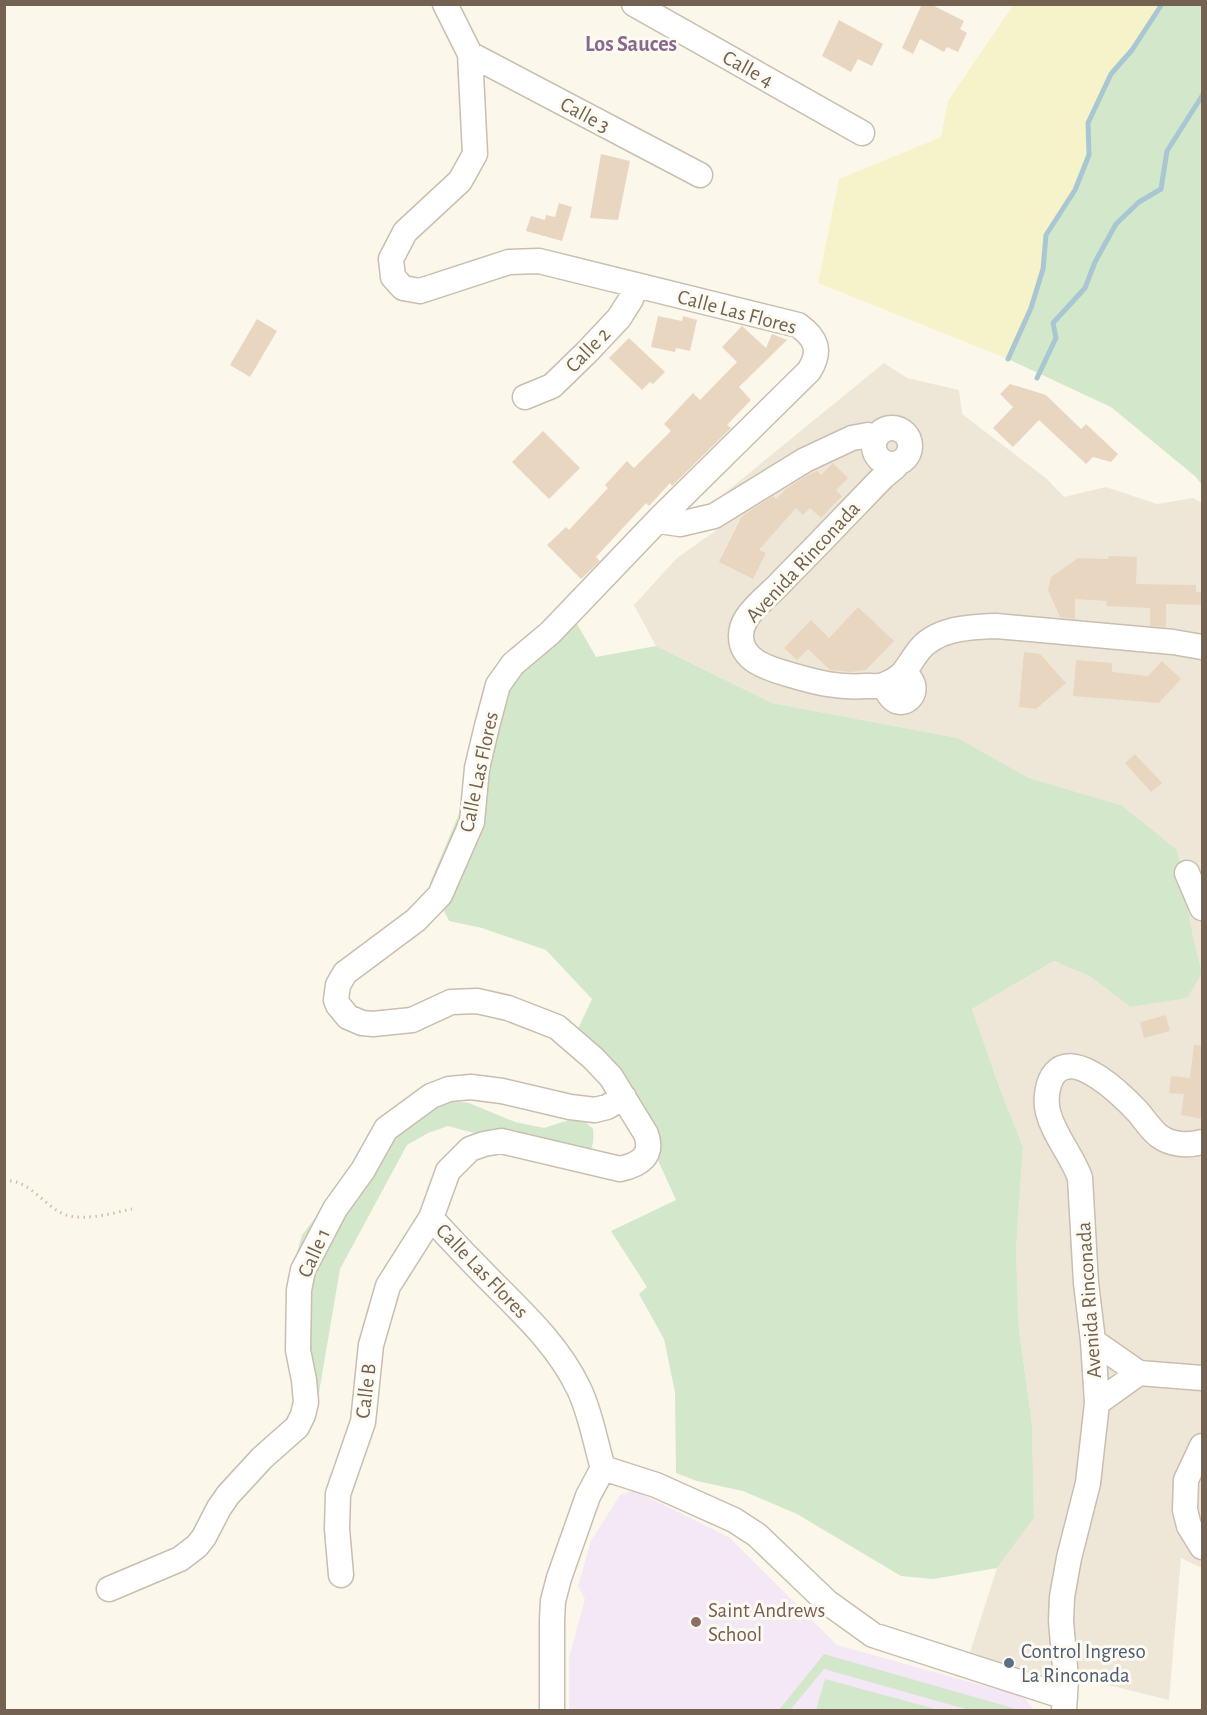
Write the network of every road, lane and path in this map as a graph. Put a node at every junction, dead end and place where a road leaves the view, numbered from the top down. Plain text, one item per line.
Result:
1 (446, 4) edge
2 (634, 4) edge
3 (470, 54) junction
4 (862, 133) dead end
5 (700, 176) dead end
6 (635, 286) junction
7 (525, 397) dead end
8 (661, 518) junction
9 (1203, 647) edge
10 (1187, 873) dead end
11 (1203, 908) edge
12 (624, 1097) junction
13 (1203, 1143) edge
14 (4, 1180) edge
15 (132, 1209) dead end
16 (431, 1218) junction
17 (1094, 1341) junction
18 (1139, 1373) junction
19 (1202, 1379) edge
20 (1096, 1403) junction
21 (1203, 1446) edge
22 (603, 1468) junction
23 (1203, 1547) edge
24 (341, 1575) dead end
25 (109, 1589) dead end
26 (1065, 1704) edge
27 (552, 1710) edge

1 - 3 street, Calle Las Flores
2 - 4 street, Calle 4
3 - 5 street, Calle 3
3 - 6 street, Calle Las Flores
6 - 7 street, Calle 2
6 - 8 street, Calle Las Flores
8 - 9 street, Avenida Rinconada
8 - 12 street, Calle Las Flores
10 - 11 street
12 - 16 street, Calle Las Flores
12 - 25 street, Calle 1
13 - 17 street, Avenida Rinconada
14 - 15 path
16 - 22 street, Calle Las Flores
16 - 24 street, Calle B
17 - 18 street
17 - 20 street, Avenida Rinconada
18 - 19 street
18 - 20 street
20 - 26 street, Avenida Rinconada
21 - 23 street
22 - 26 street
22 - 27 street

